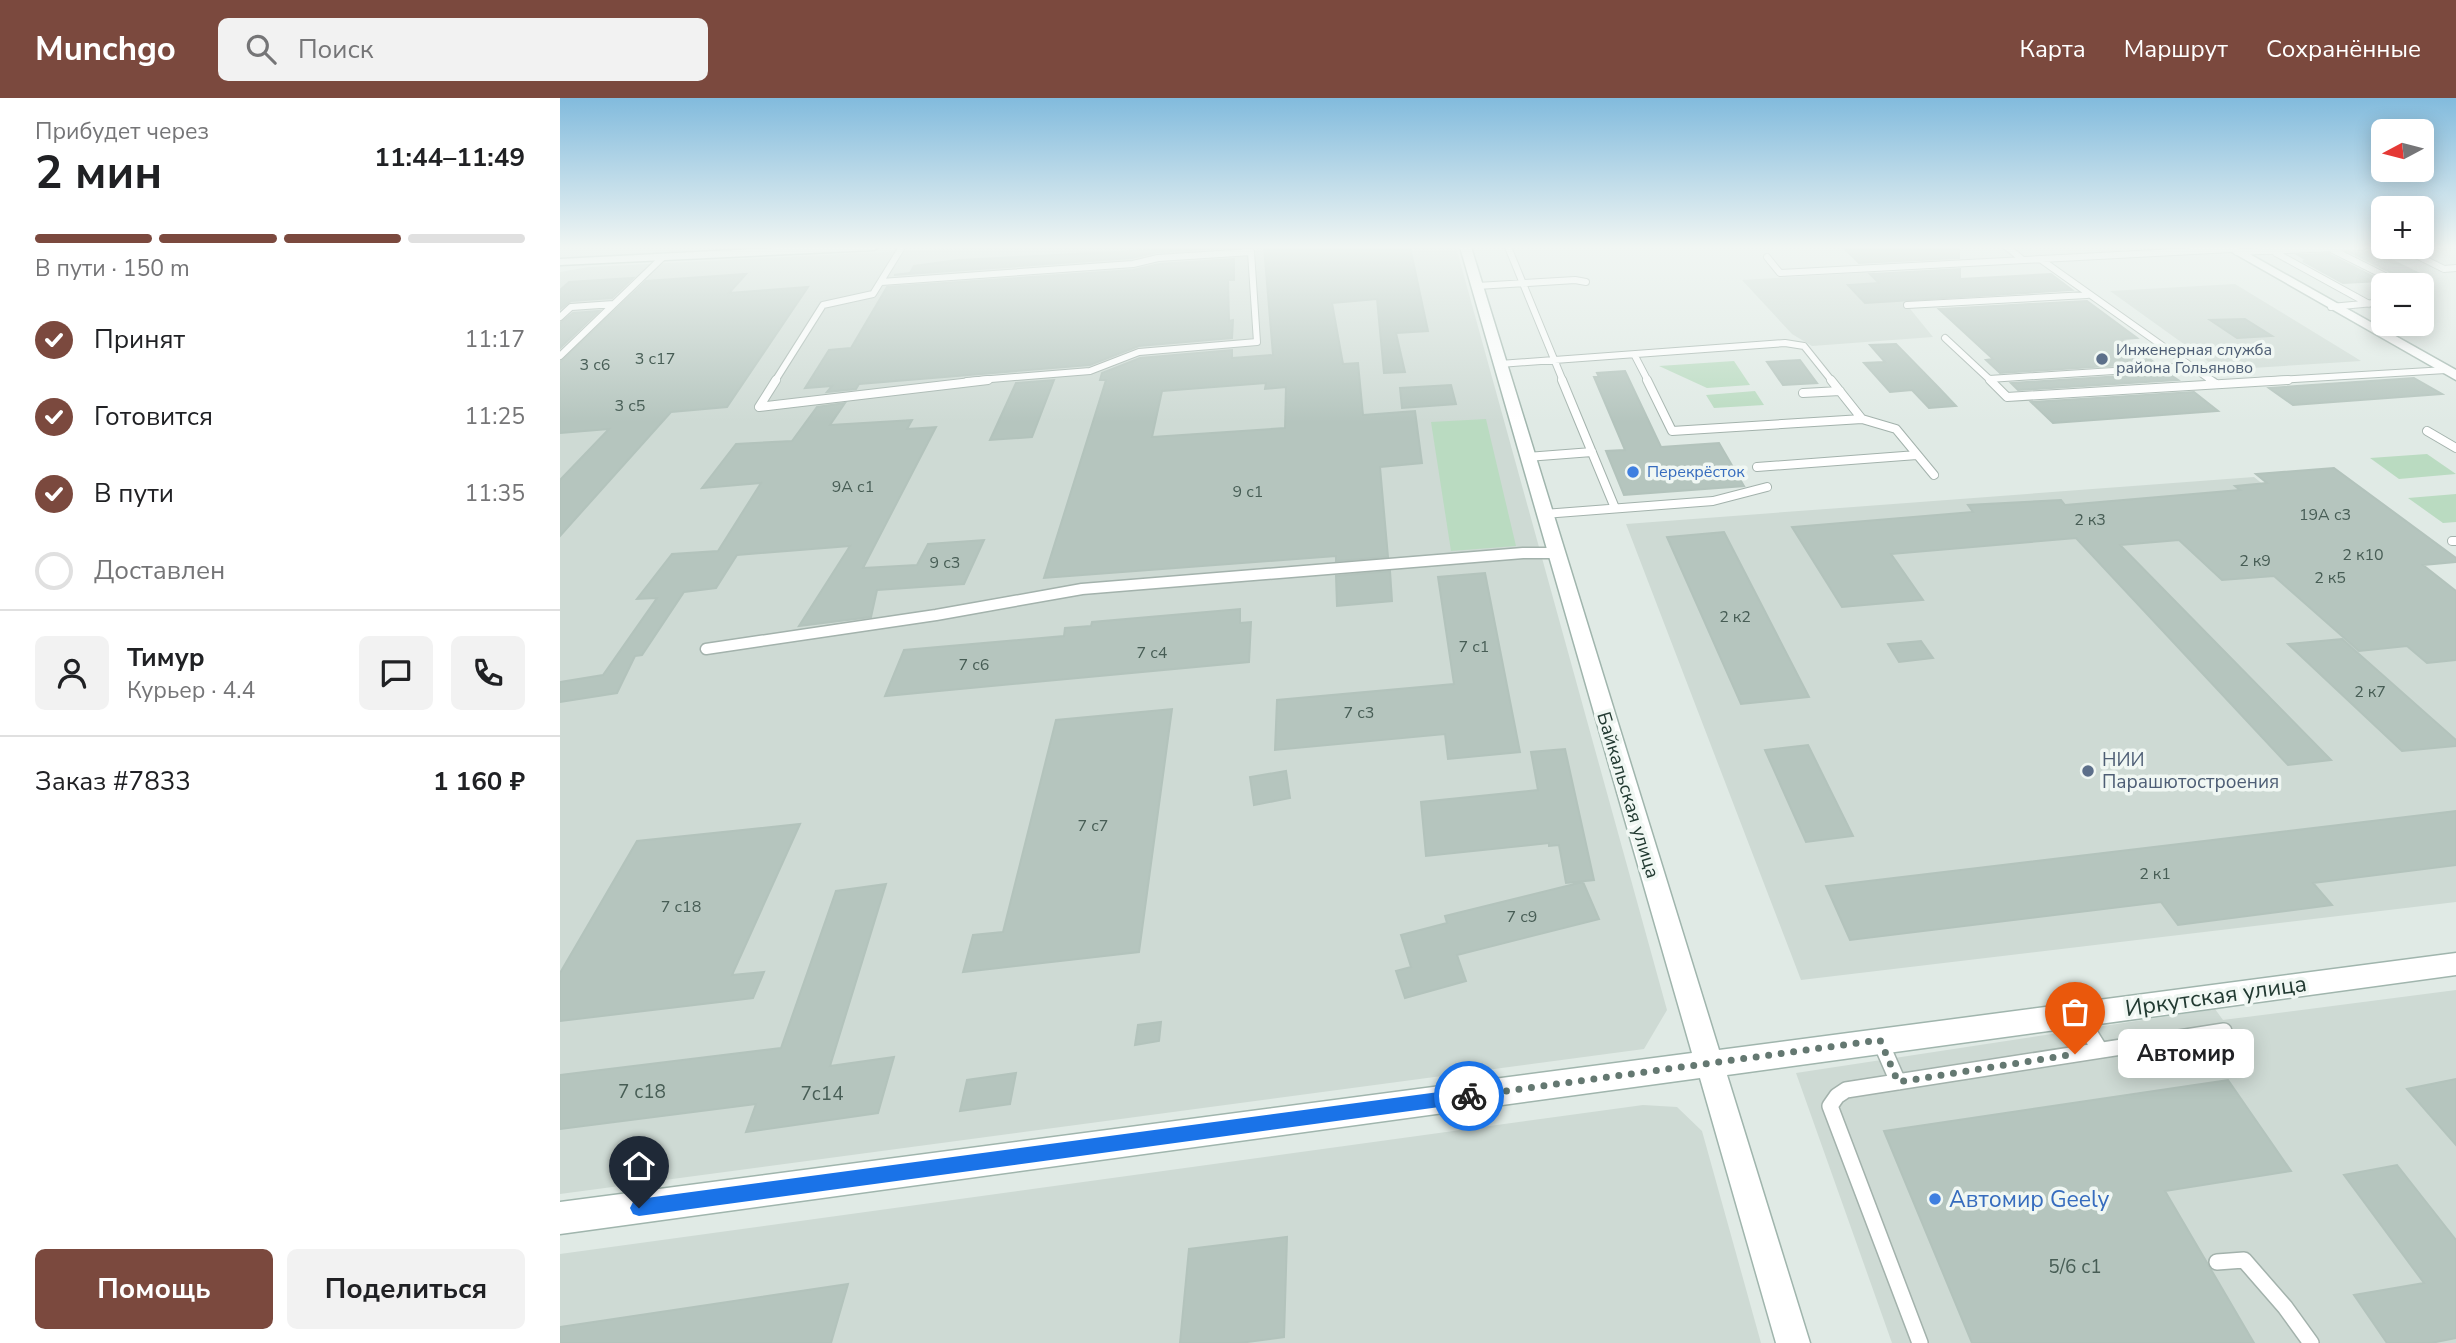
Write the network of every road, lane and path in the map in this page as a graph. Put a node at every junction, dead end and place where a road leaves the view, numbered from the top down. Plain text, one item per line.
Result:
1 (598, 305) edge
2 (613, 305) edge
3 (823, 305) edge
4 (1255, 305) edge
5 (1483, 305) edge
6 (1532, 305) edge
7 (2103, 305) edge
8 (2328, 305) edge
9 (2355, 305) edge
10 (2331, 307) junction
11 (560, 317) edge
12 (1945, 338) dead end
13 (560, 356) edge
14 (1635, 356) junction
15 (1555, 361) junction
16 (1500, 364) junction
17 (2191, 366) junction
18 (2451, 373) edge
19 (1989, 379) junction
20 (2216, 384) junction
21 (1840, 391) junction
22 (1803, 393) dead end
23 (1862, 419) junction
24 (2427, 431) dead end
25 (2456, 448) edge
26 (1592, 452) junction
27 (1917, 455) junction
28 (1527, 457) junction
29 (1757, 467) dead end
30 (1934, 475) dead end
31 (1767, 487) dead end
32 (1615, 508) junction
33 (1544, 514) junction
34 (1556, 553) junction
35 (706, 649) dead end
36 (2456, 964) edge
37 (2078, 1014) junction
38 (2224, 1031) dead end
39 (1880, 1040) junction
40 (2100, 1051) junction
41 (1708, 1063) junction
42 (1898, 1082) junction
43 (560, 1218) edge
44 (2217, 1262) dead end
45 (1793, 1343) edge
46 (1920, 1343) edge
47 (2311, 1343) edge

1 - 11 lane
2 - 13 lane
3 - 4 lane
5 - 16 street, Байкальская улица
6 - 15 lane
7 - 17 lane
8 - 10 street
9 - 10 lane
10 - 18 street
12 - 19 lane
14 - 15 lane
14 - 21 lane
14 - 23 lane
15 - 16 lane
15 - 26 lane
16 - 28 street, Байкальская улица
17 - 19 lane
17 - 20 lane
18 - 20 lane
19 - 20 lane
21 - 22 lane
21 - 23 lane
23 - 27 lane
24 - 25 lane
26 - 28 lane
26 - 32 lane
27 - 29 lane
27 - 30 lane
28 - 33 street, Байкальская улица
31 - 32 lane
32 - 33 lane
33 - 34 street, Байкальская улица
34 - 35 lane
34 - 41 street, Байкальская улица
36 - 37 street, Иркутская улица
37 - 39 street, Иркутская улица
37 - 40 lane
38 - 40 lane
39 - 41 street, Иркутская улица
39 - 42 lane
40 - 42 lane
41 - 43 street, Иркутская улица
41 - 45 street, Байкальская улица
42 - 46 lane
44 - 47 lane

